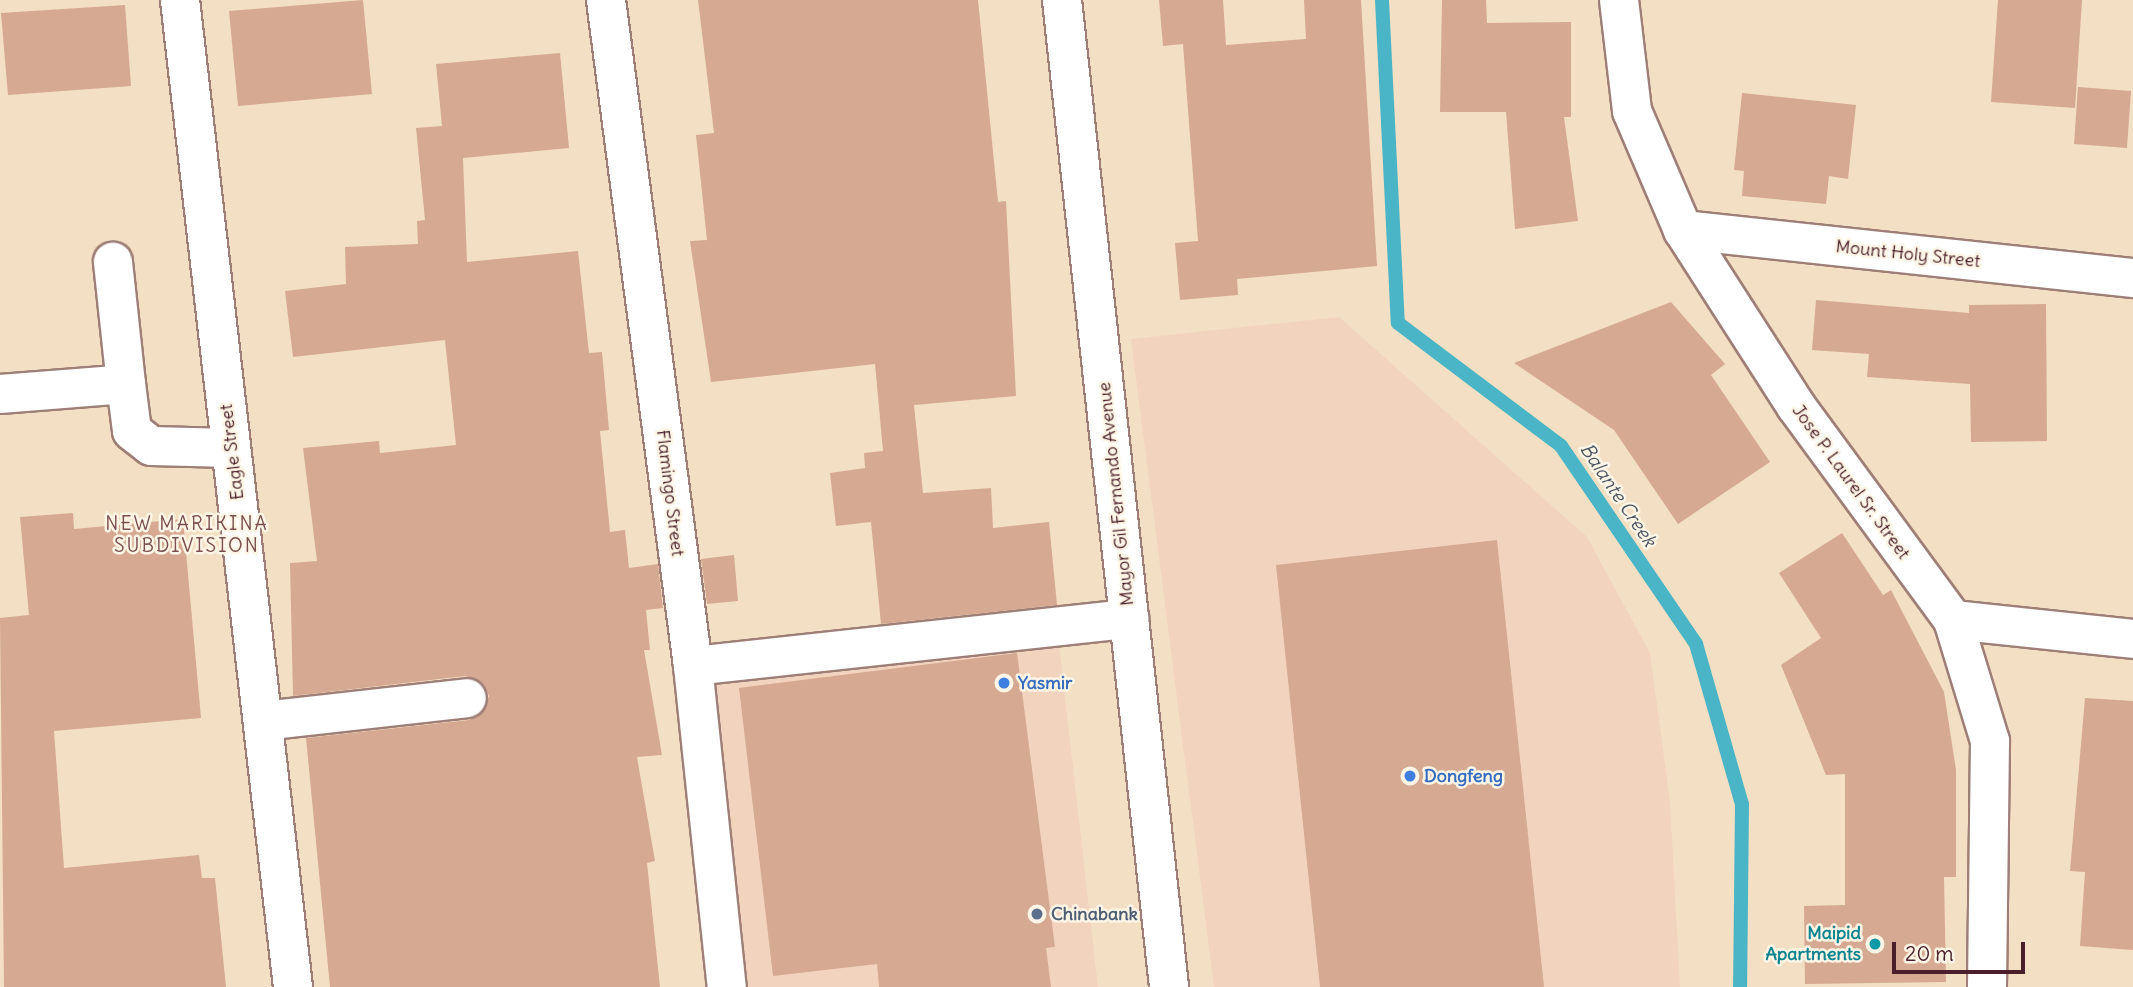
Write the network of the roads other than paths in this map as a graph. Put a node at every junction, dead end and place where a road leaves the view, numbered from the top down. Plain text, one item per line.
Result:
1 (180, 0) edge
2 (606, 0) edge
3 (1062, 0) edge
4 (1619, 0) edge
5 (1683, 229) junction
6 (113, 262) dead end
7 (2133, 278) edge
8 (126, 384) junction
9 (0, 394) edge
10 (231, 448) junction
11 (1129, 619) junction
12 (1953, 620) junction
13 (2133, 639) edge
14 (693, 666) junction
15 (467, 698) dead end
16 (263, 720) junction
17 (293, 987) edge
18 (727, 987) edge
19 (1169, 987) edge
20 (1990, 987) edge

1 - 10 street, Eagle Street
2 - 14 street, Flamingo Street
3 - 11 street, Mayor Gil Fernando Avenue
4 - 5 street, Jose P. Laurel Sr. Street
5 - 7 street, Mount Holy Street
5 - 12 street, Jose P. Laurel Sr. Street
6 - 8 street
8 - 9 street
8 - 10 street
10 - 16 street, Eagle Street
11 - 14 street
11 - 19 street, Mayor Gil Fernando Avenue
12 - 13 street
12 - 20 street, Jose P. Laurel Sr. Street
14 - 18 street, Flamingo Street
15 - 16 street
16 - 17 street, Eagle Street

